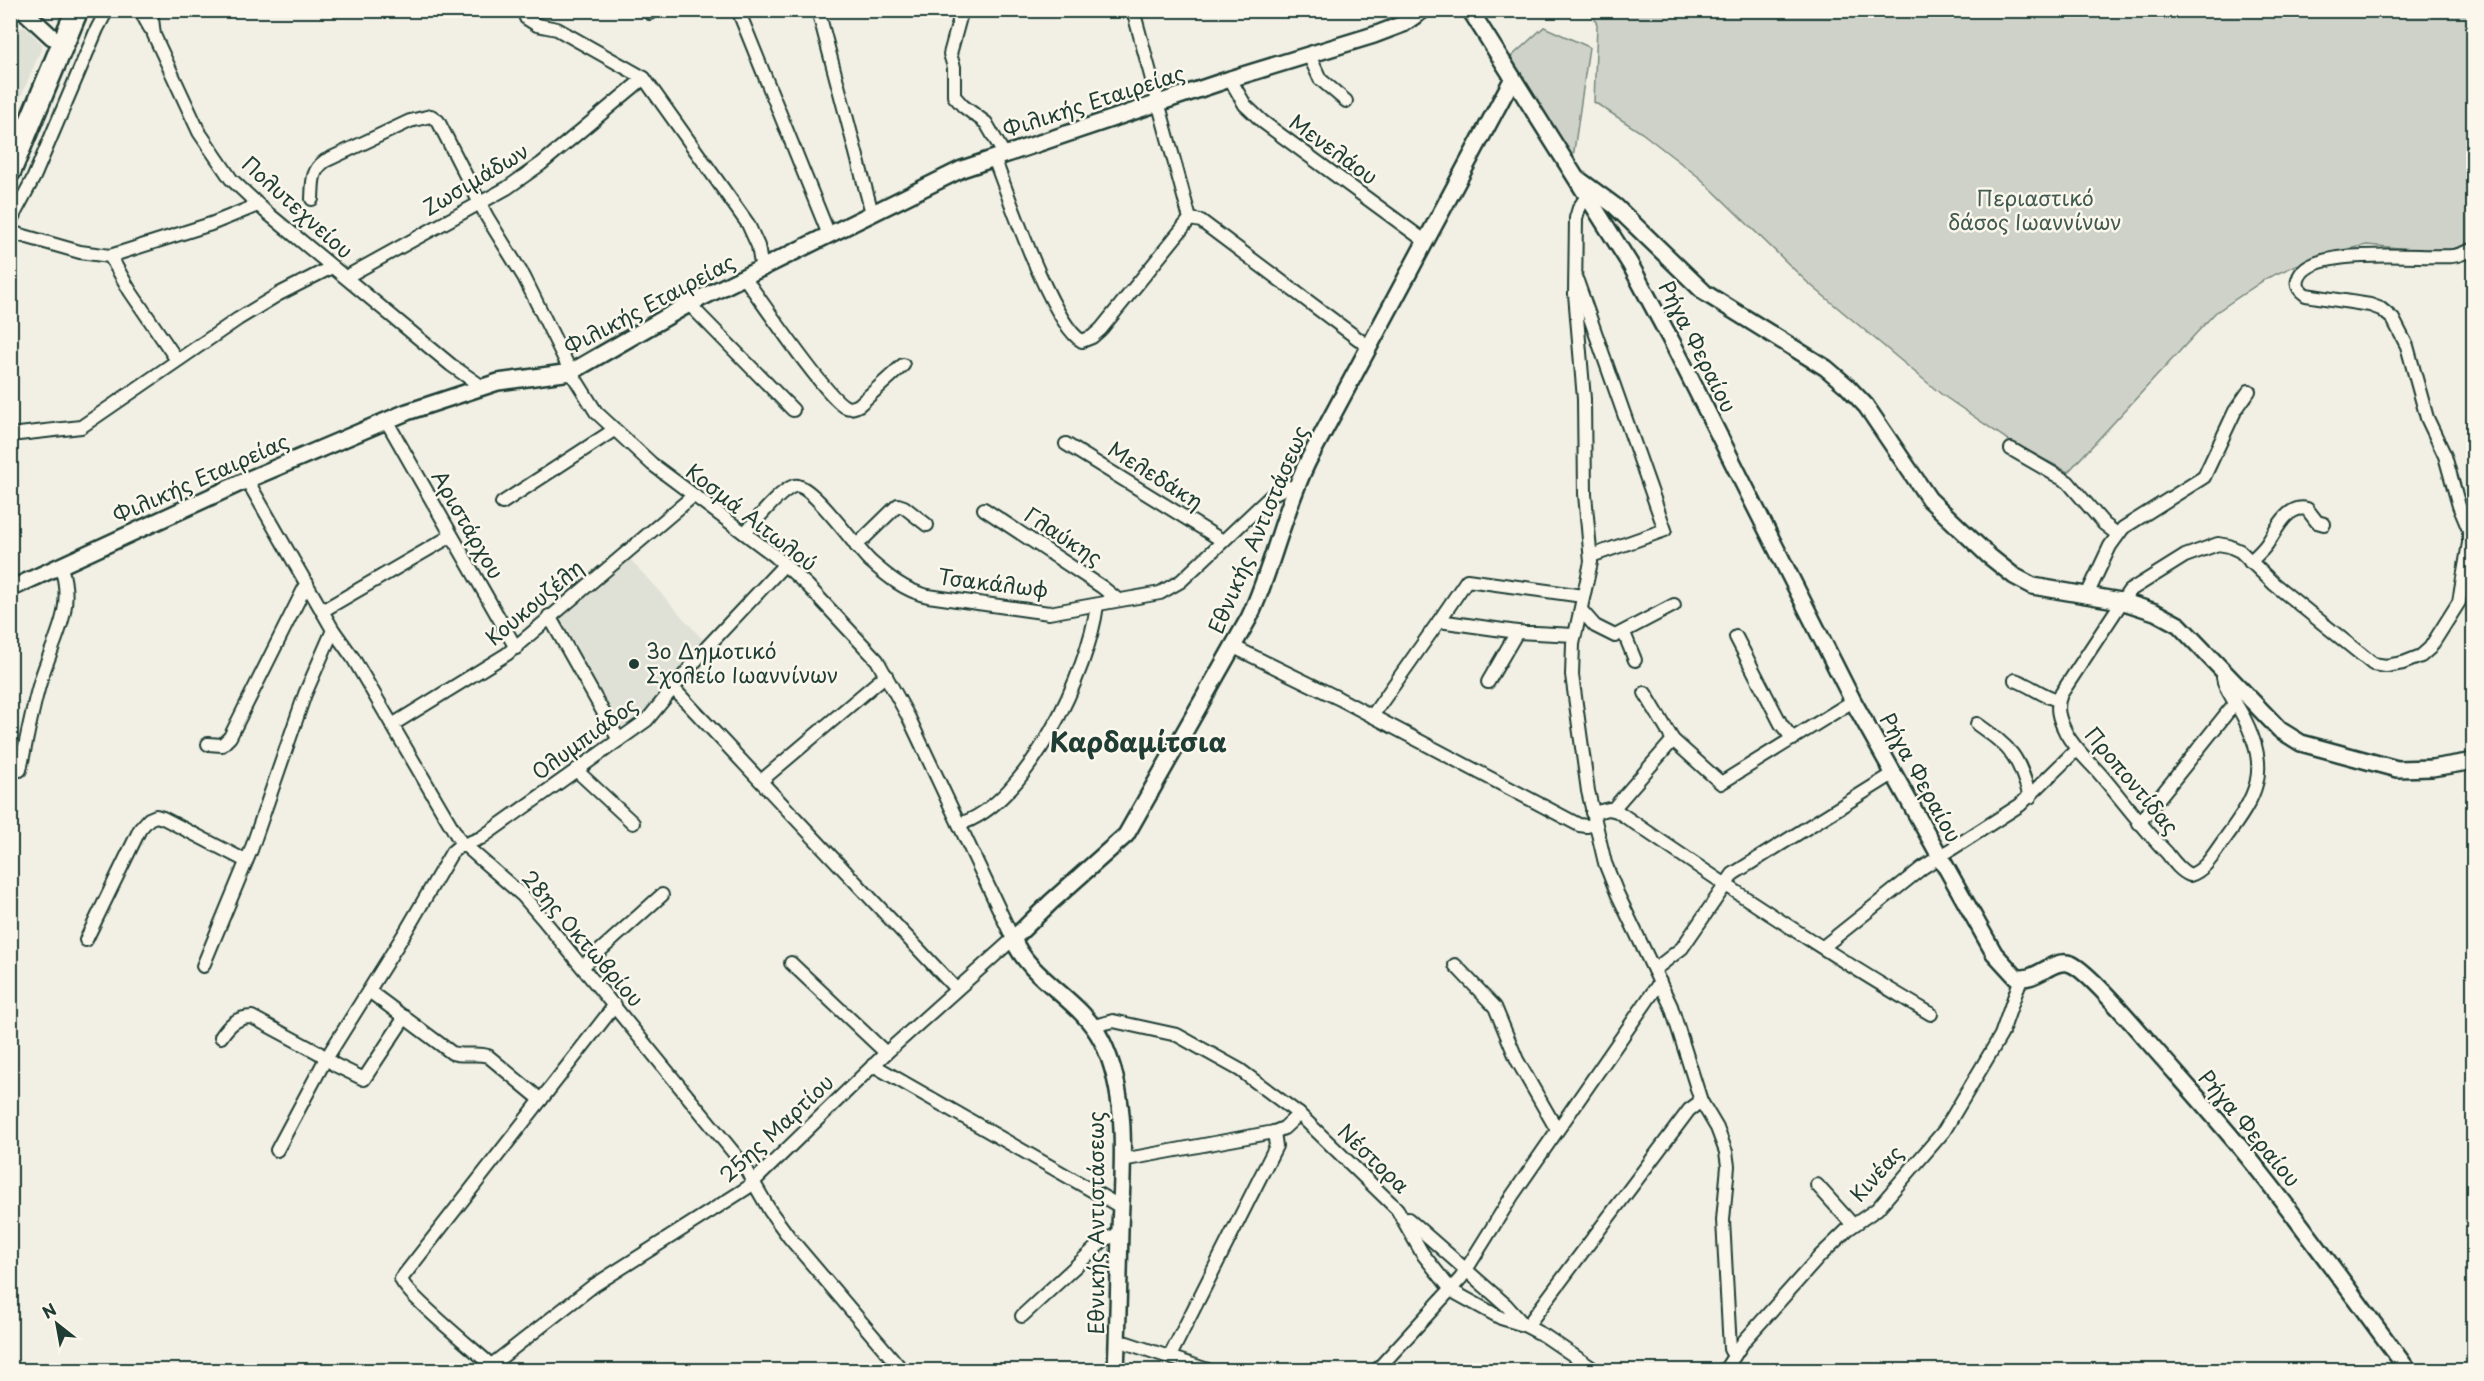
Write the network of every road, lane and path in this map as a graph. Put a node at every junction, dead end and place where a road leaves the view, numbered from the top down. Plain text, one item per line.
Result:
1 (64, 10) edge
2 (77, 10) edge
3 (107, 10) edge
4 (140, 10) edge
5 (151, 10) edge
6 (524, 10) edge
7 (738, 10) edge
8 (818, 10) edge
9 (962, 10) edge
10 (1133, 10) edge
11 (1423, 10) edge
12 (1470, 10) edge
13 (22, 13) edge
14 (154, 35) junction
15 (52, 37) junction
16 (1309, 55) junction
17 (644, 78) junction
18 (1512, 78) junction
19 (1230, 79) junction
20 (1347, 101) dead end
21 (1160, 103) junction
22 (10, 134) edge
23 (999, 156) junction
24 (10, 171) edge
25 (1574, 176) junction
26 (1587, 196) junction
27 (312, 199) dead end
28 (480, 203) junction
29 (258, 205) junction
30 (872, 213) junction
31 (1190, 219) junction
32 (10, 222) edge
33 (10, 232) edge
34 (829, 235) junction
35 (1425, 241) junction
36 (2474, 249) edge
37 (110, 256) junction
38 (333, 267) junction
39 (762, 270) junction
40 (345, 277) junction
41 (744, 277) junction
42 (1574, 280) junction
43 (688, 304) junction
44 (1369, 346) junction
45 (177, 360) junction
46 (903, 364) dead end
47 (572, 372) junction
48 (481, 386) junction
49 (2249, 392) dead end
50 (793, 411) dead end
51 (386, 420) junction
52 (614, 430) junction
53 (10, 435) edge
54 (1066, 444) dead end
55 (2012, 448) dead end
56 (247, 480) junction
57 (1295, 488) junction
58 (693, 496) junction
59 (502, 503) dead end
60 (984, 509) dead end
61 (2468, 514) edge
62 (2324, 524) dead end
63 (927, 525) dead end
64 (745, 533) junction
65 (2117, 534) junction
66 (451, 536) junction
67 (1223, 541) junction
68 (856, 546) junction
69 (1591, 556) junction
70 (2250, 562) junction
71 (785, 564) junction
72 (61, 567) junction
73 (307, 583) junction
74 (10, 589) edge
75 (2087, 595) junction
76 (1583, 596) junction
77 (1118, 600) junction
78 (2121, 601) junction
79 (1097, 605) junction
80 (1674, 605) dead end
81 (1581, 610) junction
82 (322, 612) junction
83 (549, 616) junction
84 (1439, 621) junction
85 (333, 630) junction
86 (1517, 632) junction
87 (1624, 633) junction
88 (1574, 635) junction
89 (1736, 637) dead end
90 (1233, 647) junction
91 (516, 648) junction
92 (1635, 660) dead end
93 (2226, 672) junction
94 (886, 675) junction
95 (2014, 680) dead end
96 (1488, 682) dead end
97 (674, 689) junction
98 (1645, 693) dead end
99 (1853, 701) junction
100 (2058, 701) junction
101 (2235, 703) junction
102 (1372, 716) junction
103 (1977, 724) dead end
104 (392, 725) junction
105 (619, 740) junction
106 (1673, 740) junction
107 (1793, 740) junction
108 (208, 744) dead end
109 (2077, 749) junction
110 (2474, 761) edge
111 (20, 770) dead end
112 (576, 770) junction
113 (1893, 774) junction
114 (761, 781) junction
115 (2030, 797) junction
116 (1613, 809) junction
117 (1593, 818) junction
118 (633, 823) dead end
119 (2139, 823) junction
120 (959, 824) junction
121 (463, 845) junction
122 (1940, 856) junction
123 (246, 861) junction
124 (1725, 885) junction
125 (662, 895) dead end
126 (1013, 939) junction
127 (86, 940) dead end
128 (1823, 947) junction
129 (791, 963) dead end
130 (203, 966) dead end
131 (583, 966) junction
132 (1455, 966) dead end
133 (1654, 970) junction
134 (2021, 978) junction
135 (1660, 982) junction
136 (956, 988) junction
137 (369, 991) junction
138 (615, 1005) junction
139 (1930, 1014) dead end
140 (405, 1017) junction
141 (1094, 1026) junction
142 (221, 1037) dead end
143 (886, 1053) junction
144 (326, 1059) junction
145 (873, 1065) junction
146 (541, 1100) junction
147 (1701, 1101) junction
148 (1299, 1114) junction
149 (1557, 1131) junction
150 (1274, 1132) junction
151 (276, 1150) dead end
152 (1122, 1160) junction
153 (754, 1182) junction
154 (1817, 1185) dead end
155 (1121, 1207) junction
156 (1397, 1209) junction
157 (1853, 1225) junction
158 (1120, 1234) junction
159 (1466, 1271) junction
160 (1452, 1291) junction
161 (1022, 1316) dead end
162 (1525, 1325) junction
163 (1117, 1342) junction
164 (1170, 1356) junction
165 (1734, 1356) junction
166 (488, 1368) edge
167 (902, 1371) edge
168 (1116, 1371) edge
169 (1208, 1371) edge
170 (1377, 1371) edge
171 (1595, 1371) edge
172 (1725, 1371) edge
173 (2408, 1371) edge

1 - 15 highway
2 - 24 highway
3 - 32 street
4 - 14 street
5 - 14 street, Πολυτεχνείου
6 - 17 street
7 - 34 street
8 - 30 street
9 - 23 street
10 - 21 street
11 - 16 street, Φιλικής Εταιρείας
12 - 18 street
13 - 15 street
14 - 29 street, Πολυτεχνείου
15 - 22 highway
16 - 19 street, Φιλικής Εταιρείας
16 - 20 street
17 - 28 street, Ζωσιμάδων
17 - 39 street
18 - 25 street, Ρήγα Φεραίου
18 - 35 street, Εθνικής Αντιστάσεως
19 - 21 street, Φιλικής Εταιρείας
19 - 35 street, Μενελάου
21 - 23 street, Φιλικής Εταιρείας
21 - 31 street
23 - 30 street, Φιλικής Εταιρείας
23 - 31 street
25 - 26 street, Ρήγα Φεραίου
25 - 75 street
26 - 42 street
26 - 99 street, Ρήγα Φεραίου
27 - 28 street, Κοσμά Αιτωλού
28 - 40 street, Ζωσιμάδων
28 - 47 street, Κοσμά Αιτωλού
29 - 37 street
29 - 38 street, Πολυτεχνείου
30 - 34 street, Φιλικής Εταιρείας
31 - 44 street
33 - 37 street
34 - 39 street, Φιλικής Εταιρείας
35 - 44 street, Εθνικής Αντιστάσεως
36 - 61 street
37 - 45 street
38 - 40 street, Πολυτεχνείου
38 - 45 street
39 - 41 street, Φιλικής Εταιρείας
40 - 48 street, Πολυτεχνείου
41 - 43 street, Φιλικής Εταιρείας
41 - 46 street
42 - 69 street
42 - 69 street
43 - 47 street, Φιλικής Εταιρείας
43 - 50 street
44 - 57 street, Εθνικής Αντιστάσεως
45 - 53 street
47 - 48 street, Φιλικής Εταιρείας
47 - 52 street, Κοσμά Αιτωλού
48 - 51 street, Φιλικής Εταιρείας
49 - 65 street
51 - 56 street, Φιλικής Εταιρείας
51 - 66 street, Αριστάρχου
52 - 58 street, Κοσμά Αιτωλού
52 - 59 street
54 - 67 street, Μελεδάκη
55 - 65 street
56 - 72 street, Φιλικής Εταιρείας
56 - 73 street, 28ης Οκτωβρίου
57 - 67 street, Τσακάλωφ
57 - 90 street, Εθνικής Αντιστάσεως
58 - 64 street, Κοσμά Αιτωλού
58 - 83 street, Κουκουζέλη
60 - 77 street, Γλαύκης
61 - 70 street
62 - 70 street
63 - 68 street
64 - 68 street, Τσακάλωφ
64 - 71 street, Κοσμά Αιτωλού
65 - 75 street
66 - 82 street
66 - 91 street, Αριστάρχου
67 - 77 street, Τσακάλωφ
68 - 79 street, Τσακάλωφ
69 - 76 street
70 - 78 street
71 - 94 street, Κοσμά Αιτωλού
71 - 97 street, Ολυμπιάδος
72 - 74 street, Φιλικής Εταιρείας
72 - 111 street
73 - 82 street, 28ης Οκτωβρίου
73 - 108 street
75 - 78 street
76 - 81 street
76 - 84 street
77 - 79 street, Τσακάλωφ
78 - 93 street
78 - 100 street
79 - 120 street
80 - 87 street
81 - 87 street
81 - 88 street
82 - 85 street, 28ης Οκτωβρίου
83 - 91 street, Κουκουζέλη
83 - 105 street
84 - 86 street
84 - 102 street
85 - 104 street, 28ης Οκτωβρίου
85 - 123 street
86 - 88 street
86 - 96 street
87 - 92 street
88 - 117 street
89 - 107 street
90 - 102 street
90 - 126 street, Εθνικής Αντιστάσεως
91 - 104 street, Κουκουζέλη
93 - 101 street
93 - 110 street
94 - 114 street
94 - 120 street, Κοσμά Αιτωλού
95 - 100 street
97 - 105 street, Ολυμπιάδος
97 - 114 street
98 - 106 street
99 - 107 street
99 - 113 street, Ρήγα Φεραίου
100 - 109 street, Προποντίδας
101 - 119 street
101 - 119 street, Προποντίδας
102 - 117 street
103 - 115 street
104 - 121 street, 28ης Οκτωβρίου
105 - 112 street, Ολυμπιάδος
106 - 107 street
106 - 116 street
109 - 115 street
109 - 119 street, Προποντίδας
112 - 118 street
112 - 121 street, Ολυμπιάδος
113 - 122 street, Ρήγα Φεραίου
113 - 124 street
114 - 136 street
115 - 122 street
116 - 117 street
116 - 124 street
117 - 133 street
120 - 126 street, Κοσμά Αιτωλού
121 - 131 street, 28ης Οκτωβρίου
121 - 137 street
122 - 128 street
122 - 134 street, Ρήγα Φεραίου
123 - 127 street
123 - 130 street
124 - 128 street
124 - 133 street
125 - 131 street
126 - 136 street, 25ης Μαρτίου
126 - 141 street, Εθνικής Αντιστάσεως
128 - 139 street
129 - 143 street
131 - 138 street, 28ης Οκτωβρίου
132 - 149 street
133 - 135 street
134 - 157 street, Κινέας
134 - 173 street, Ρήγα Φεραίου
135 - 147 street
135 - 149 street
136 - 143 street, 25ης Μαρτίου
137 - 140 street
137 - 144 street
138 - 146 street
138 - 153 street, 28ης Οκτωβρίου
140 - 144 street
140 - 146 street
141 - 148 street, Νέστορα
141 - 152 street, Εθνικής Αντιστάσεως
142 - 144 street
143 - 145 street, 25ης Μαρτίου
144 - 151 street
145 - 153 street, 25ης Μαρτίου
145 - 155 street
146 - 166 street
147 - 162 street
147 - 165 street
148 - 150 street
148 - 156 street, Νέστορα
149 - 159 street
150 - 152 street
150 - 164 street
152 - 155 street, Εθνικής Αντιστάσεως
153 - 166 street, 25ης Μαρτίου
153 - 167 street, 28ης Οκτωβρίου
154 - 157 street
155 - 158 street, Εθνικής Αντιστάσεως
156 - 159 street
156 - 160 street, Νέστορα
157 - 165 street, Κινέας
158 - 161 street
158 - 163 street, Εθνικής Αντιστάσεως
159 - 160 street
159 - 162 street
160 - 162 street, Νέστορα
160 - 170 street
162 - 171 street, Νέστορα
163 - 164 street
163 - 168 street, Εθνικής Αντιστάσεως
164 - 169 street
165 - 172 street, Κινέας

